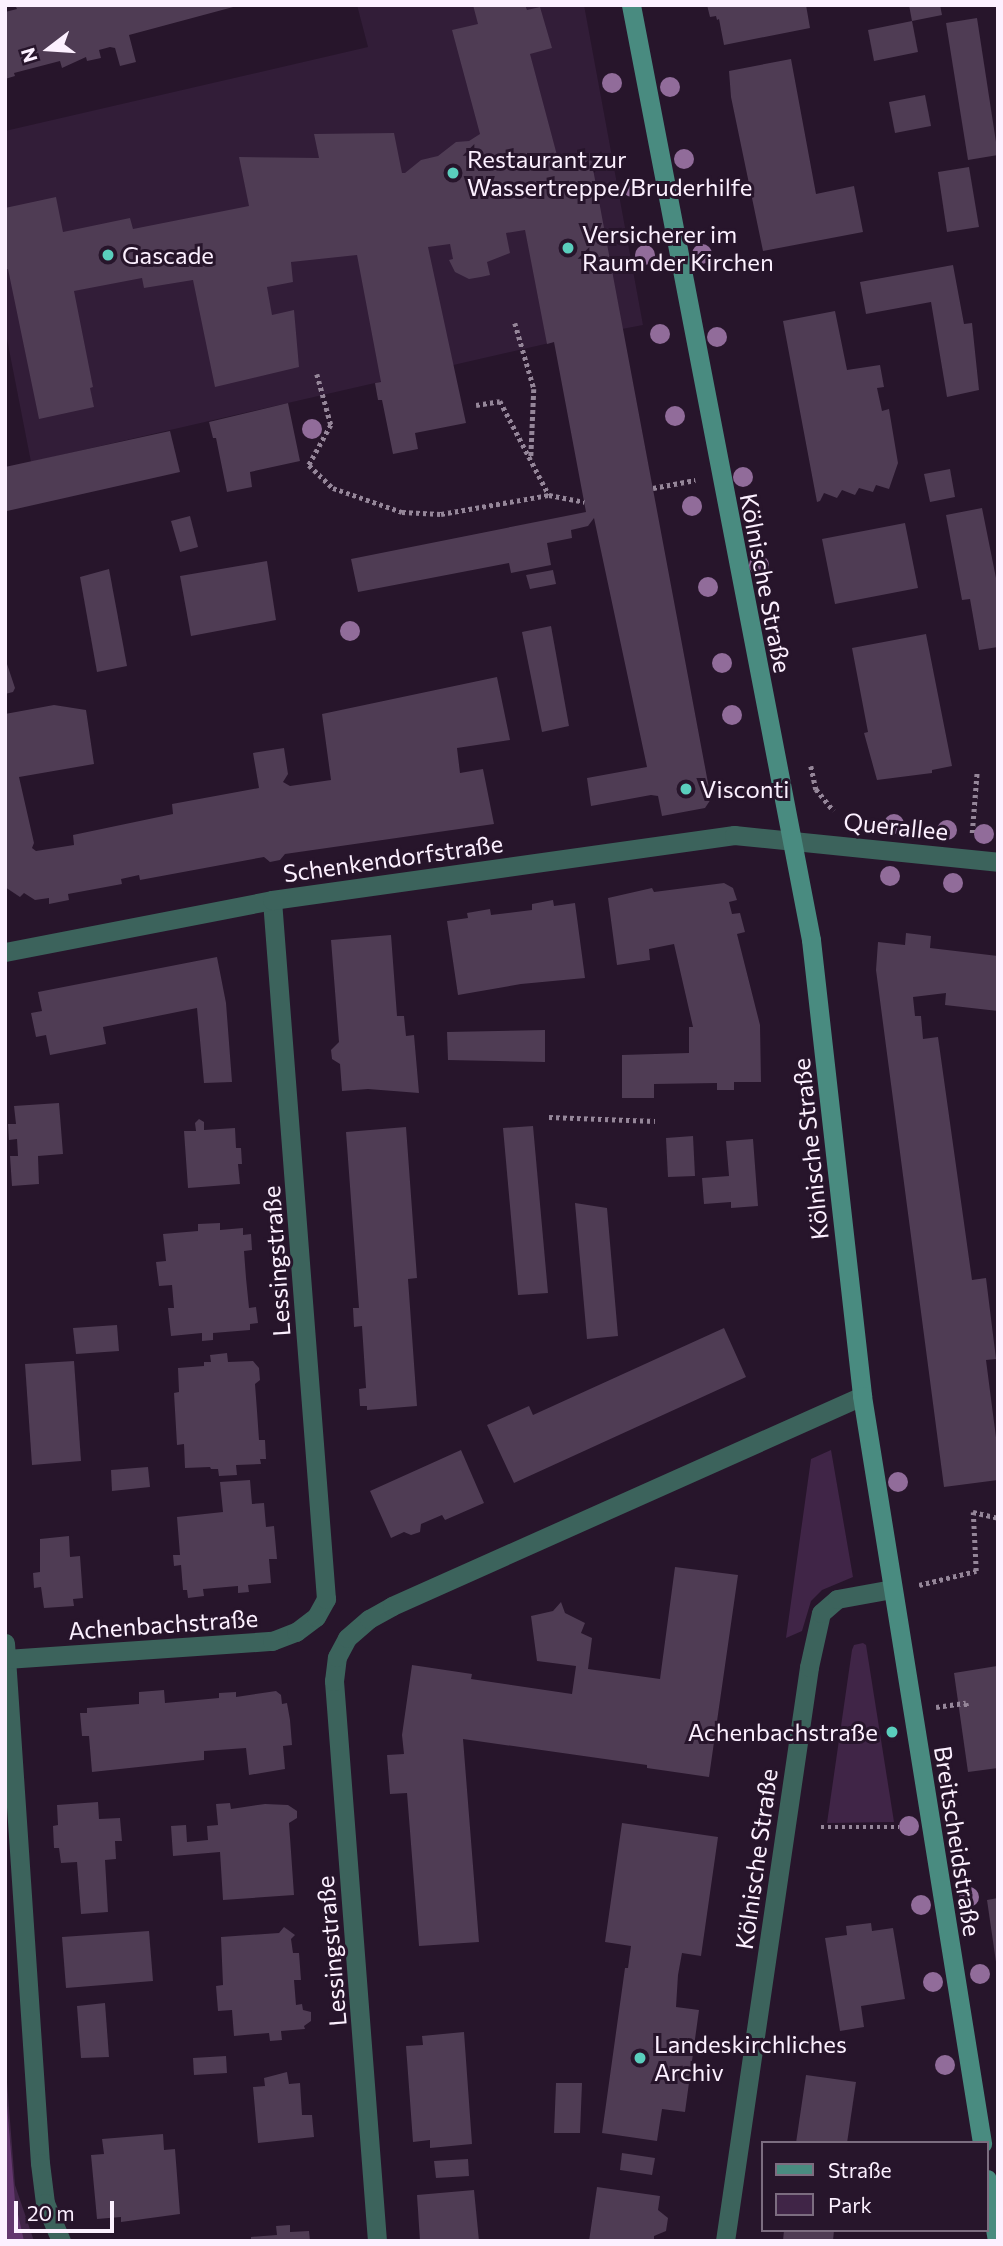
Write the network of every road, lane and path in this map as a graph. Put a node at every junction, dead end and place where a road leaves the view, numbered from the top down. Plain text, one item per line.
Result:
1 (631, 5) edge
2 (515, 323) dead end
3 (317, 374) dead end
4 (476, 405) dead end
5 (531, 459) junction
6 (720, 475) junction
7 (653, 488) dead end
8 (549, 495) junction
9 (584, 502) dead end
10 (811, 766) dead end
11 (976, 771) dead end
12 (834, 811) dead end
13 (972, 817) dead end
14 (790, 839) junction
15 (998, 862) edge
16 (272, 900) junction
17 (5, 952) edge
18 (549, 1117) dead end
19 (655, 1121) dead end
20 (862, 1396) junction
21 (998, 1518) edge
22 (916, 1585) dead end
23 (892, 1589) junction
24 (316, 1617) joint
25 (6, 1651) edge
26 (935, 1707) dead end
27 (967, 1707) dead end
28 (821, 1827) dead end
29 (899, 1827) dead end
30 (982, 2141) edge
31 (989, 2191) edge
32 (61, 2241) edge
33 (377, 2241) edge
34 (725, 2241) edge
35 (997, 2241) edge

1 - 6 main road, Kölnische Straße
2 - 5 path
3 - 8 path
4 - 5 path
5 - 8 path
6 - 7 path
6 - 14 main road, Kölnische Straße
8 - 9 path
10 - 12 path
11 - 13 path
14 - 15 street, Querallee
14 - 16 street, Schenkendorfstraße
14 - 20 main road, Kölnische Straße
16 - 17 street, Schenkendorfstraße
16 - 24 street, Lessingstraße
18 - 19 path
20 - 23 main road, Kölnische Straße
20 - 33 street, Lessingstraße
21 - 22 path
23 - 30 main road, Breitscheidstraße
23 - 34 street, Kölnische Straße
24 - 25 street, Achenbachstraße
25 - 32 street
26 - 27 path
28 - 29 path
31 - 35 main road

